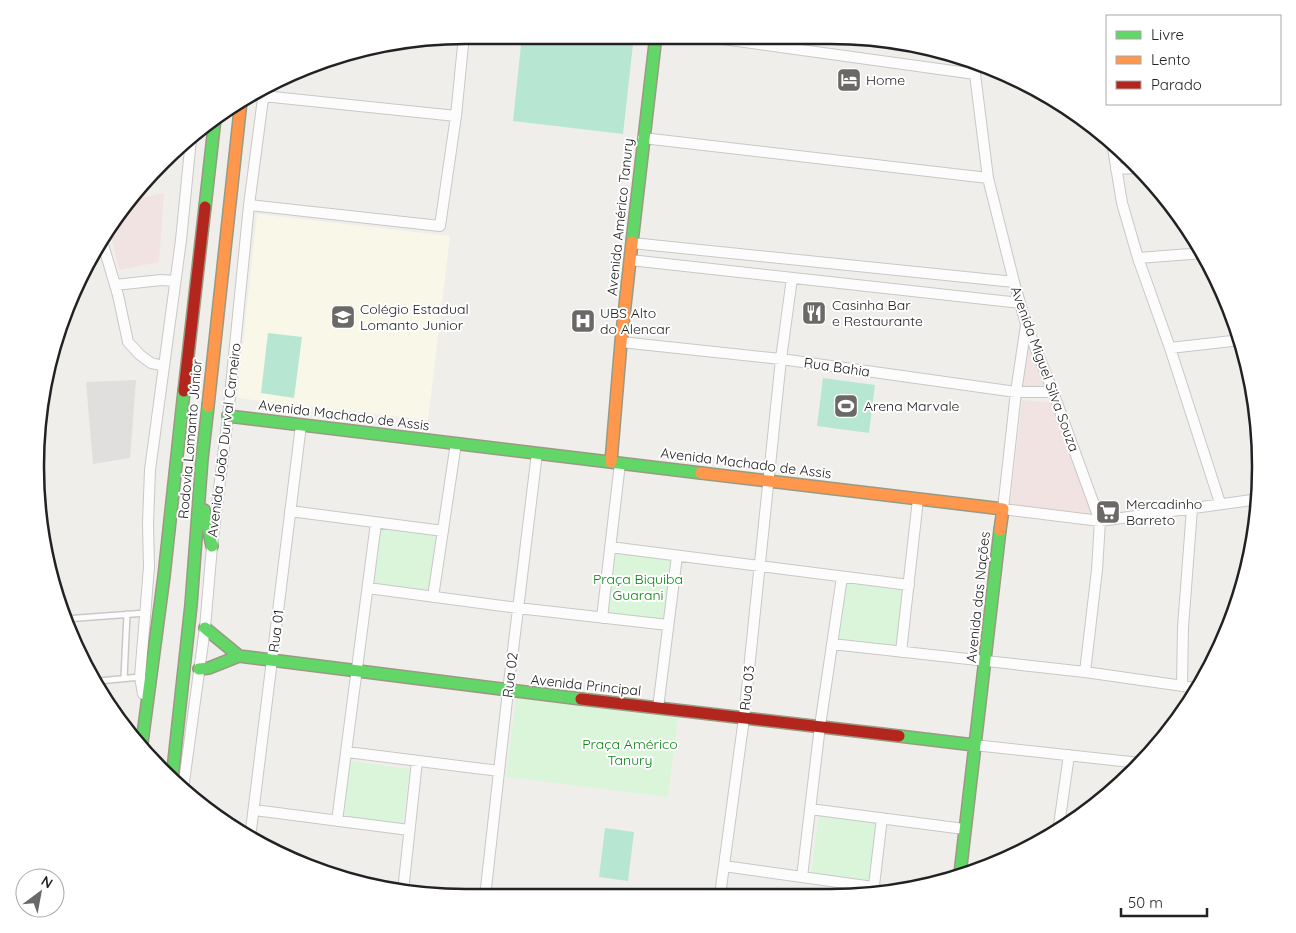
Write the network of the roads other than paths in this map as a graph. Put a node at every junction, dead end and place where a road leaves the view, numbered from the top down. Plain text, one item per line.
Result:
1 (463, 44) edge
2 (655, 44) edge
3 (766, 44) edge
4 (974, 70) edge
5 (266, 94) edge
6 (263, 96) edge
7 (240, 110) edge
8 (456, 116) junction
9 (214, 128) edge
10 (643, 138) junction
11 (190, 147) edge
12 (1114, 155) edge
13 (1128, 168) edge
14 (1116, 169) junction
15 (988, 178) junction
16 (249, 206) junction
17 (632, 243) junction
18 (104, 249) edge
19 (1195, 254) edge
20 (766, 258) junction
21 (1138, 258) junction
22 (630, 260) junction
23 (765, 275) junction
24 (792, 278) junction
25 (175, 280) junction
26 (1014, 282) junction
27 (115, 285) junction
28 (1020, 303) junction
29 (1026, 324) junction
30 (1233, 341) edge
31 (621, 342) junction
32 (1170, 348) junction
33 (782, 359) junction
34 (164, 366) junction
35 (1016, 392) junction
36 (1053, 392) junction
37 (228, 416) junction
38 (301, 425) junction
39 (456, 443) junction
40 (537, 453) junction
41 (615, 462) junction
42 (768, 481) junction
43 (199, 491) junction
44 (918, 499) junction
45 (1251, 500) edge
46 (1220, 504) junction
47 (1003, 509) junction
48 (1192, 509) junction
49 (290, 511) junction
50 (1100, 521) junction
51 (376, 522) junction
52 (443, 531) junction
53 (212, 546) junction
54 (610, 548) junction
55 (677, 556) junction
56 (759, 567) junction
57 (842, 577) junction
58 (908, 586) junction
59 (368, 588) junction
60 (433, 597) junction
61 (518, 608) junction
62 (146, 613) junction
63 (127, 614) junction
64 (72, 618) edge
65 (602, 618) junction
66 (668, 625) junction
67 (205, 628) junction
68 (832, 644) junction
69 (901, 652) junction
70 (239, 656) junction
71 (272, 660) junction
72 (986, 661) junction
73 (199, 669) junction
74 (358, 672) junction
75 (1085, 672) junction
76 (140, 677) junction
77 (124, 678) junction
78 (102, 681) edge
79 (1182, 686) junction
80 (1190, 687) edge
81 (508, 691) junction
82 (658, 708) junction
83 (146, 712) junction
84 (744, 718) junction
85 (820, 726) junction
86 (143, 738) edge
87 (974, 745) junction
88 (347, 752) junction
89 (1069, 755) junction
90 (417, 761) junction
91 (1131, 762) edge
92 (173, 770) edge
93 (499, 771) junction
94 (184, 780) edge
95 (810, 809) junction
96 (254, 810) junction
97 (882, 818) junction
98 (338, 821) junction
99 (1059, 821) edge
100 (964, 829) junction
101 (251, 830) edge
102 (409, 830) junction
103 (724, 866) junction
104 (960, 868) edge
105 (802, 877) junction
106 (404, 885) edge
107 (874, 887) edge
108 (858, 888) edge
109 (486, 889) edge
110 (721, 889) edge

1 - 8 street
2 - 10 main road, Avenida Américo Tanury
3 - 4 street
4 - 15 street, Avenida Miguel Silva Souza
5 - 8 street
6 - 16 street, Avenida João Durval Carneiro
7 - 43 main road, Rodovia Lomanto Júnior
8 - 16 street
9 - 83 main road, Rodovia Lomanto Júnior
10 - 15 street
10 - 17 main road, Avenida Américo Tanury
11 - 25 street
12 - 14 street
13 - 14 street
14 - 21 street
15 - 26 street, Avenida Miguel Silva Souza
16 - 37 street, Avenida João Durval Carneiro
17 - 20 street
17 - 22 main road, Avenida Américo Tanury
18 - 27 street
19 - 21 street
20 - 23 street
20 - 26 street
21 - 32 street
22 - 23 street
22 - 31 main road, Avenida Américo Tanury
23 - 24 street
24 - 28 street
24 - 33 street, Rua 03
25 - 27 street
25 - 34 street
26 - 28 street, Avenida Miguel Silva Souza
27 - 34 street
28 - 29 street, Avenida Miguel Silva Souza
29 - 35 street, Avenida das Nações
29 - 36 street, Avenida Miguel Silva Souza
30 - 32 street
31 - 33 street, Rua Bahia
31 - 41 main road, Avenida Américo Tanury
32 - 46 street
33 - 35 street, Rua Bahia
33 - 42 street, Rua 03
34 - 62 street
35 - 36 street, Rua Bahia
35 - 47 street, Avenida das Nações
36 - 50 street, Avenida Miguel Silva Souza
37 - 38 main road, Avenida Machado de Assis
37 - 53 street, Avenida João Durval Carneiro
38 - 39 main road, Avenida Machado de Assis
38 - 49 street, Rua 01
39 - 40 main road, Avenida Machado de Assis
39 - 52 street
40 - 41 main road, Avenida Machado de Assis
40 - 61 street, Rua 02
41 - 42 main road, Avenida Machado de Assis
41 - 54 street
42 - 44 main road, Avenida Machado de Assis
42 - 56 street, Rua 03
43 - 53 main road
43 - 92 main road, Rodovia Lomanto Júnior
44 - 47 main road, Avenida Machado de Assis
44 - 58 street
45 - 46 street, Avenida Machado de Assis
46 - 48 street, Avenida Machado de Assis
47 - 50 street, Avenida Machado de Assis
47 - 72 main road, Avenida das Nações
48 - 50 street, Avenida Machado de Assis
48 - 79 street
49 - 51 street
49 - 71 street, Rua 01
50 - 75 street
51 - 52 street
51 - 59 street
52 - 60 street
53 - 67 street, Avenida João Durval Carneiro
54 - 55 street
54 - 65 street
55 - 56 street
55 - 66 street
56 - 57 street
56 - 84 street, Rua 03
57 - 58 street
57 - 68 street
58 - 69 street
59 - 60 street
59 - 74 street
60 - 61 street
61 - 65 street
61 - 81 street, Rua 02
62 - 63 lane
62 - 76 street
63 - 64 lane
63 - 77 lane
65 - 66 street
66 - 82 street
67 - 70 main road
67 - 73 street, Avenida João Durval Carneiro
68 - 69 street
68 - 85 street
69 - 72 street
70 - 71 main road, Avenida Principal
70 - 73 main road
71 - 74 main road, Avenida Principal
71 - 96 street, Rua 01
72 - 75 street
72 - 87 main road, Avenida das Nações
73 - 94 street, Avenida João Durval Carneiro
74 - 81 main road, Avenida Principal
74 - 88 street
75 - 79 street
76 - 77 lane
76 - 83 street
77 - 78 lane
79 - 80 street
81 - 82 main road, Avenida Principal
81 - 93 street, Rua 02
82 - 84 main road, Avenida Principal
83 - 86 main road, Rodovia Lomanto Júnior
84 - 85 main road, Avenida Principal
84 - 103 street, Rua 03
85 - 87 main road, Avenida Principal
85 - 95 street
87 - 89 street
87 - 100 main road, Avenida das Nações
88 - 90 street
88 - 98 street
89 - 91 street
89 - 99 street
90 - 93 street
90 - 102 street
93 - 109 street, Rua 02
95 - 97 street
95 - 105 street
96 - 98 street
96 - 101 street, Rua 01
97 - 100 street
97 - 107 street
98 - 102 street
100 - 104 main road, Avenida das Nações
102 - 106 street
103 - 105 street
103 - 110 street, Rua 03
105 - 108 street

